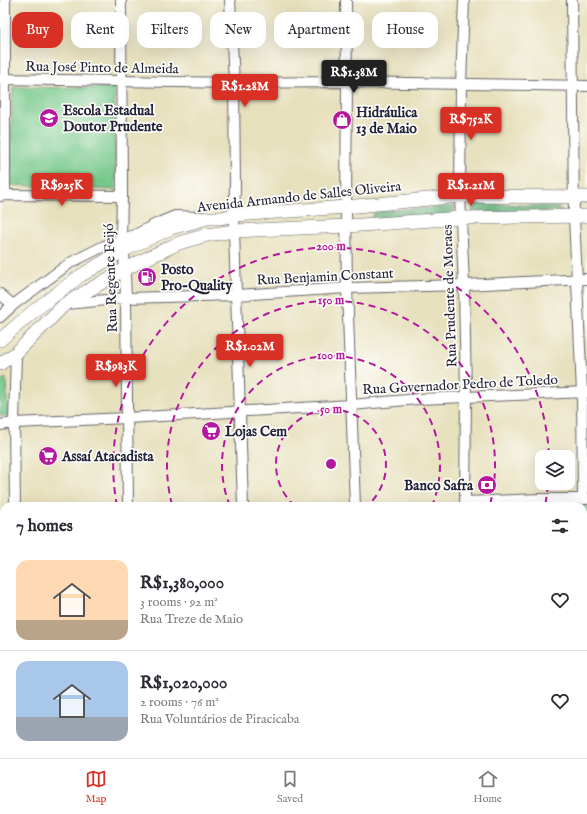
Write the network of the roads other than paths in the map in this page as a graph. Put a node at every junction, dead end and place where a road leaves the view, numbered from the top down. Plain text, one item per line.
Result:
1 (5, 0) edge
2 (121, 0) edge
3 (230, 0) edge
4 (346, 0) edge
5 (464, 0) edge
6 (572, 0) edge
7 (3, 79) edge
8 (122, 81) junction
9 (347, 82) junction
10 (234, 83) junction
11 (461, 85) junction
12 (572, 86) junction
13 (587, 86) edge
14 (2, 196) edge
15 (122, 196) junction
16 (460, 196) junction
17 (587, 197) edge
18 (573, 198) junction
19 (346, 207) junction
20 (235, 215) junction
21 (574, 216) junction
22 (587, 216) edge
23 (461, 218) junction
24 (347, 226) junction
25 (234, 231) junction
26 (123, 245) junction
27 (125, 269) junction
28 (582, 279) edge
29 (464, 285) junction
30 (348, 288) junction
31 (0, 294) edge
32 (236, 295) junction
33 (126, 298) junction
34 (65, 304) junction
35 (13, 305) junction
36 (0, 317) edge
37 (0, 340) edge
38 (16, 353) junction
39 (0, 364) edge
40 (584, 392) edge
41 (466, 396) junction
42 (351, 405) junction
43 (240, 412) junction
44 (127, 418) junction
45 (14, 423) junction
46 (0, 425) edge
47 (585, 499) edge
48 (15, 502) edge
49 (128, 502) edge
50 (243, 502) edge
51 (355, 502) edge
52 (465, 502) edge
53 (517, 502) edge

1 - 7 street
2 - 8 street, Rua Regente Feijó
3 - 10 street
4 - 9 street
5 - 11 street, Rua Prudente de Moraes
6 - 12 street
7 - 8 street, Rua José Pinto de Almeida
7 - 14 street
8 - 10 street, Rua José Pinto de Almeida
8 - 15 street, Rua Regente Feijó
9 - 10 street, Rua José Pinto de Almeida
9 - 11 street, Rua José Pinto de Almeida
9 - 19 street
10 - 20 street
11 - 12 street, Rua José Pinto de Almeida
11 - 16 street, Rua Prudente de Moraes
12 - 13 street, Rua José Pinto de Almeida
12 - 18 street
14 - 15 street
15 - 26 street, Rua Regente Feijó
16 - 18 main road, Avenida Armando de Salles Oliveira
16 - 19 main road, Avenida Armando de Salles Oliveira
16 - 23 street, Rua Prudente de Moraes
17 - 18 main road, Avenida Armando de Salles Oliveira
18 - 21 street
19 - 20 main road, Avenida Armando de Salles Oliveira
19 - 24 street
20 - 25 street
20 - 26 main road, Avenida Armando de Salles Oliveira
21 - 22 main road, Avenida Armando de Salles Oliveira
21 - 23 main road, Avenida Armando de Salles Oliveira
21 - 28 street
23 - 24 main road, Avenida Armando de Salles Oliveira
23 - 29 street, Rua Prudente de Moraes
24 - 25 main road, Avenida Armando de Salles Oliveira
24 - 30 street
25 - 27 main road, Avenida Armando de Salles Oliveira
25 - 32 street
26 - 27 street, Rua Regente Feijó
26 - 35 street
26 - 37 main road, Avenida Armando de Salles Oliveira
27 - 33 street, Rua Regente Feijó
27 - 34 main road, Avenida Armando de Salles Oliveira
28 - 29 street, Rua Benjamin Constant
28 - 40 street
29 - 30 street, Rua Benjamin Constant
29 - 41 street, Rua Prudente de Moraes
30 - 32 street, Rua Benjamin Constant
30 - 42 street
31 - 35 street
32 - 33 street, Rua Benjamin Constant
32 - 43 street
33 - 34 street, Rua Benjamin Constant
33 - 44 street, Rua Regente Feijó
34 - 38 main road, Avenida Armando de Salles Oliveira
35 - 36 street
38 - 39 main road, Avenida Armando de Salles Oliveira
38 - 45 street
40 - 41 street, Rua Governador Pedro de Toledo
40 - 47 street
41 - 42 street, Rua Governador Pedro de Toledo
41 - 52 street, Rua Prudente de Moraes
42 - 43 street, Rua Governador Pedro de Toledo
42 - 51 street
43 - 44 street, Rua Governador Pedro de Toledo
43 - 50 street
44 - 45 street, Rua Governador Pedro de Toledo
44 - 49 street, Rua Regente Feijó
45 - 46 street, Rua Governador Pedro de Toledo
45 - 48 street
47 - 53 street

